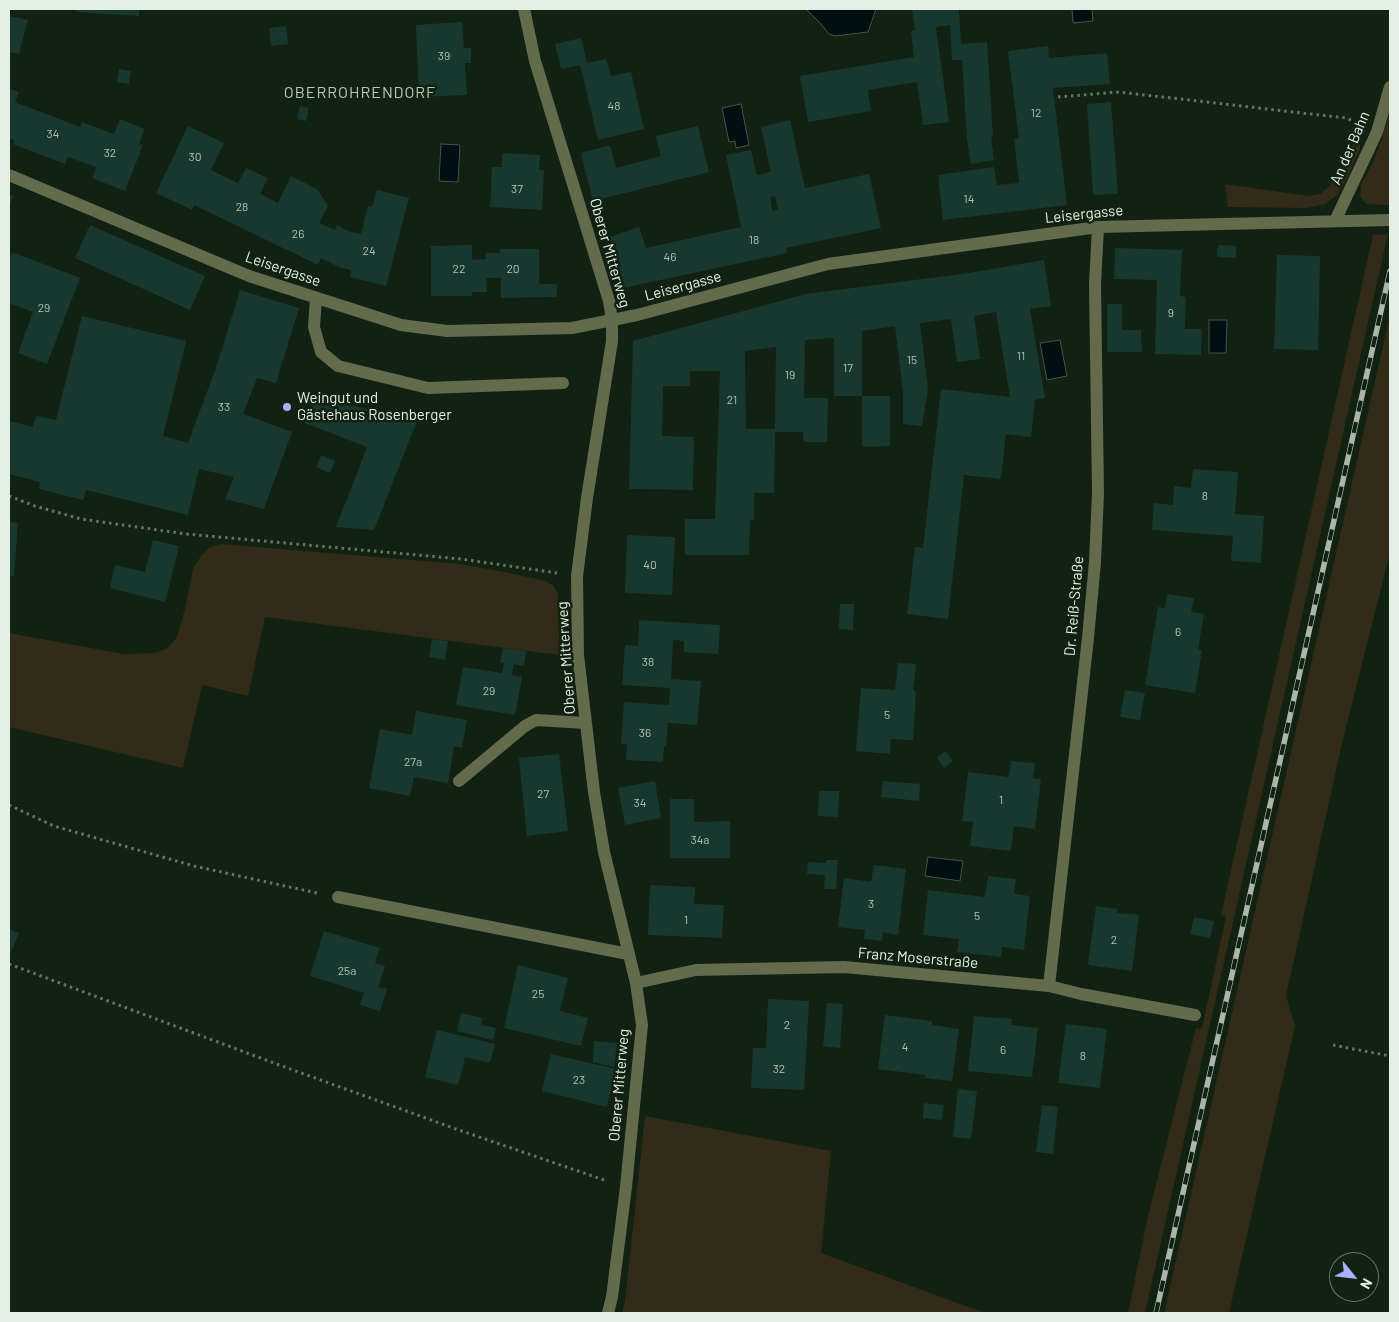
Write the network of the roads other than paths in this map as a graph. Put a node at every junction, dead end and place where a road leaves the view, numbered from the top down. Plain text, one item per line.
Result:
1 (524, 9) edge
2 (1390, 87) edge
3 (9, 175) edge
4 (1390, 220) edge
5 (1336, 221) junction
6 (1098, 226) junction
7 (316, 298) junction
8 (612, 320) junction
9 (563, 382) dead end
10 (586, 723) junction
11 (460, 781) dead end
12 (338, 897) road end
13 (628, 954) junction
14 (636, 983) junction
15 (1048, 986) junction
16 (1195, 1015) dead end
17 (608, 1313) edge

1 - 8 street, Oberer Mitterweg
2 - 5 street, An der Bahn
3 - 7 street, Leisergasse
4 - 5 street, Leisergasse
5 - 6 street, Leisergasse
6 - 8 street, Leisergasse
6 - 15 street, Dr. Reiß-Straße
7 - 8 street, Leisergasse
7 - 9 street
8 - 10 street, Oberer Mitterweg
10 - 11 street
10 - 13 street, Oberer Mitterweg
12 - 13 street
13 - 14 street, Oberer Mitterweg
14 - 15 street, Franz Moserstraße
14 - 17 street, Oberer Mitterweg
15 - 16 street, Franz Moserstraße

